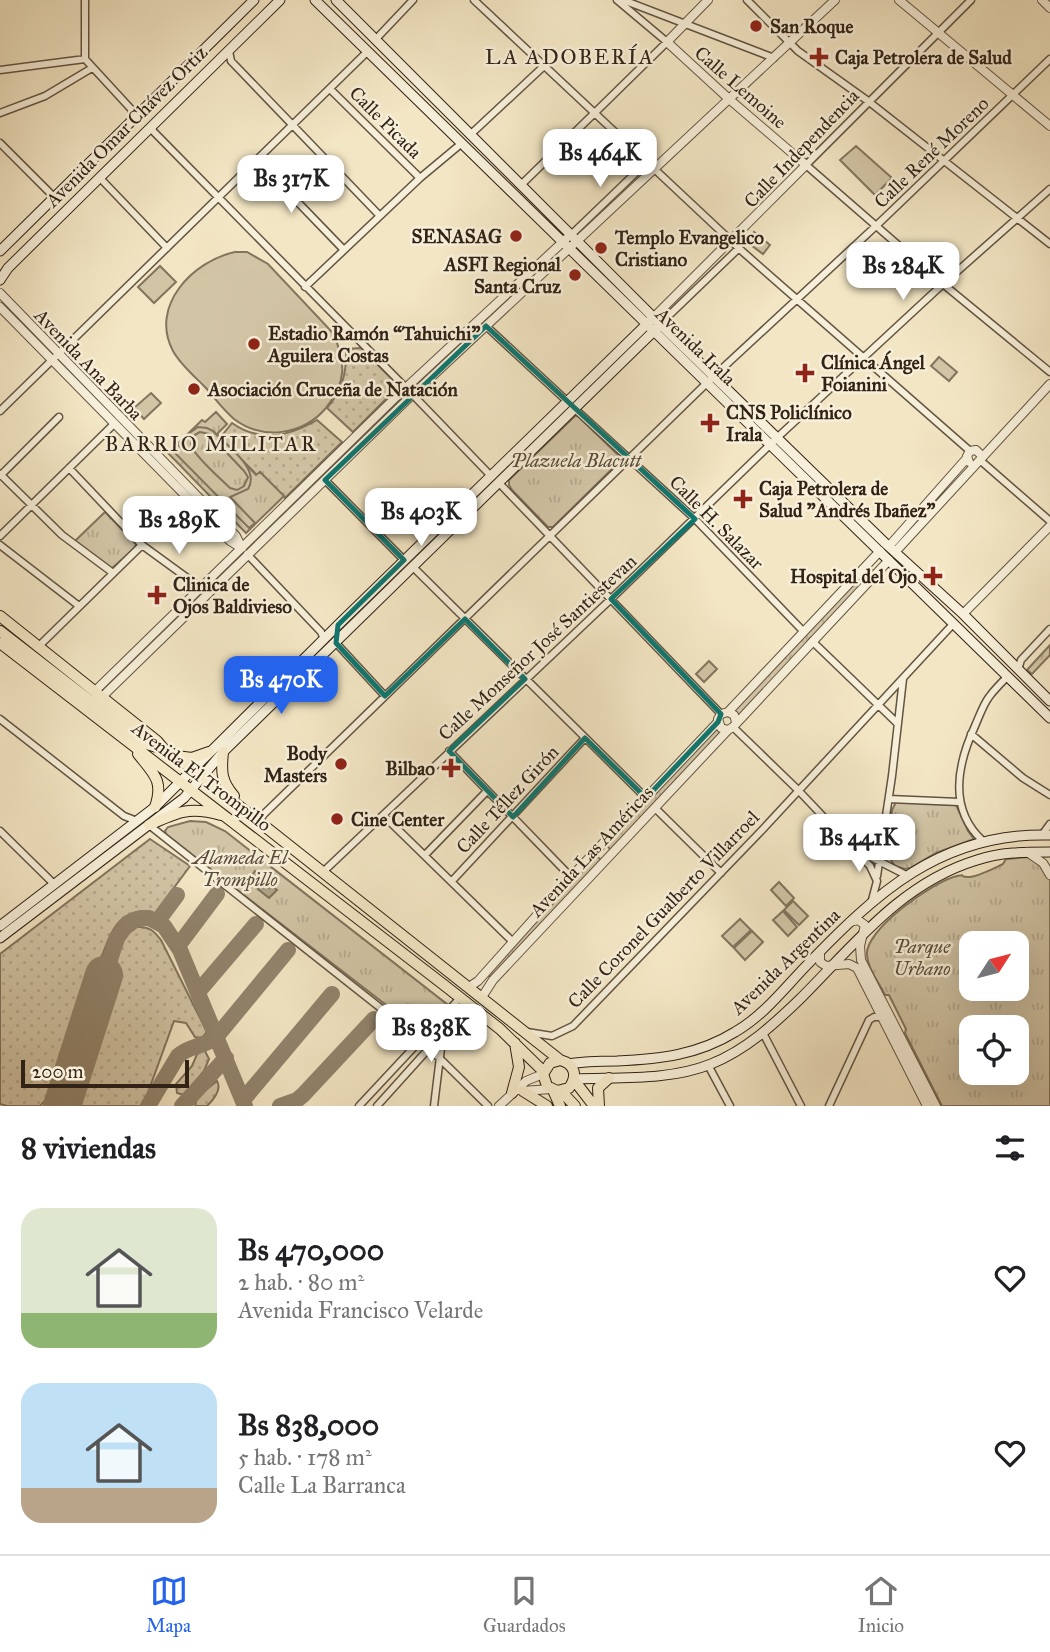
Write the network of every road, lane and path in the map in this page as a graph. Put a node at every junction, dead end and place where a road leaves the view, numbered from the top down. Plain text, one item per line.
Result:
1 (85, 0) edge
2 (254, 0) edge
3 (267, 0) edge
4 (280, 0) edge
5 (336, 0) edge
6 (414, 0) edge
7 (474, 0) edge
8 (617, 0) edge
9 (623, 0) edge
10 (708, 0) edge
11 (747, 0) edge
12 (835, 0) edge
13 (899, 0) edge
14 (971, 0) edge
15 (1042, 0) edge
16 (315, 1) edge
17 (1050, 8) edge
18 (270, 10) junction
19 (686, 23) junction
20 (936, 33) junction
21 (376, 38) junction
22 (667, 42) junction
23 (789, 44) junction
24 (230, 47) junction
25 (368, 51) junction
26 (774, 58) junction
27 (1050, 58) edge
28 (85, 59) junction
29 (544, 66) junction
30 (92, 68) junction
31 (0, 70) edge
32 (180, 74) junction
33 (169, 85) junction
34 (191, 86) junction
35 (330, 89) junction
36 (1012, 96) junction
37 (180, 97) junction
38 (729, 99) junction
39 (869, 101) junction
40 (0, 113) edge
41 (594, 114) junction
42 (132, 121) junction
43 (293, 124) junction
44 (152, 126) junction
45 (1050, 126) edge
46 (471, 134) junction
47 (0, 143) edge
48 (462, 143) junction
49 (257, 160) junction
50 (944, 160) junction
51 (651, 165) junction
52 (806, 165) junction
53 (100, 178) junction
54 (420, 178) junction
55 (521, 185) junction
56 (1050, 189) edge
57 (54, 197) junction
58 (219, 198) junction
59 (380, 216) junction
60 (1018, 218) junction
61 (877, 225) junction
62 (574, 238) junction
63 (736, 244) junction
64 (1050, 244) edge
65 (566, 246) junction
66 (167, 248) junction
67 (2, 249) edge
68 (344, 250) junction
69 (16, 260) junction
70 (0, 280) edge
71 (943, 284) junction
72 (305, 287) junction
73 (0, 293) edge
74 (797, 297) junction
75 (0, 307) edge
76 (484, 322) junction
77 (654, 324) junction
78 (56, 357) junction
79 (863, 358) junction
80 (1050, 372) edge
81 (711, 379) junction
82 (1050, 384) edge
83 (409, 392) junction
84 (571, 405) junction
85 (0, 411) edge
86 (59, 417) dead end
87 (120, 425) junction
88 (774, 441) junction
89 (975, 458) junction
90 (629, 459) junction
91 (69, 468) junction
92 (318, 473) junction
93 (0, 475) edge
94 (491, 476) junction
95 (325, 480) junction
96 (499, 484) junction
97 (30, 505) junction
98 (695, 519) junction
99 (1050, 523) edge
100 (550, 535) junction
101 (0, 536) edge
102 (0, 545) edge
103 (142, 545) junction
104 (893, 548) junction
105 (245, 551) junction
106 (880, 551) junction
107 (404, 560) junction
108 (889, 560) junction
109 (867, 565) junction
110 (413, 568) junction
111 (113, 573) junction
112 (876, 574) junction
113 (201, 588) junction
114 (611, 599) junction
115 (79, 606) junction
116 (963, 614) junction
117 (0, 616) edge
118 (465, 619) junction
119 (954, 623) junction
120 (338, 625) junction
121 (1050, 629) edge
122 (0, 631) edge
123 (804, 632) junction
124 (323, 640) junction
125 (812, 641) junction
126 (0, 643) edge
127 (336, 643) junction
128 (39, 646) junction
129 (319, 659) junction
130 (1018, 670) junction
131 (903, 677) junction
132 (1007, 677) junction
133 (525, 679) junction
134 (99, 693) junction
135 (385, 696) junction
136 (1050, 701) edge
137 (877, 705) junction
138 (722, 716) junction
139 (1050, 718) edge
140 (0, 719) edge
141 (897, 723) junction
142 (732, 726) junction
143 (971, 734) junction
144 (585, 738) junction
145 (129, 742) junction
146 (164, 749) junction
147 (449, 751) junction
148 (209, 752) junction
149 (223, 752) junction
150 (176, 756) junction
151 (192, 770) junction
152 (203, 778) junction
153 (180, 782) junction
154 (192, 790) junction
155 (798, 790) junction
156 (487, 791) junction
157 (1050, 794) edge
158 (646, 799) junction
159 (889, 799) junction
160 (959, 802) junction
161 (155, 807) junction
162 (655, 808) junction
163 (248, 813) junction
164 (383, 815) junction
165 (228, 817) junction
166 (513, 817) junction
167 (138, 821) junction
168 (259, 821) junction
169 (1050, 824) edge
170 (149, 825) junction
171 (0, 831) edge
172 (1028, 835) junction
173 (1046, 835) edge
174 (7, 838) junction
175 (983, 841) junction
176 (0, 844) edge
177 (853, 847) junction
178 (599, 848) junction
179 (1027, 852) junction
180 (1050, 852) edge
181 (425, 855) junction
182 (609, 857) junction
183 (879, 863) junction
184 (323, 872) junction
185 (721, 873) junction
186 (906, 875) junction
187 (1050, 875) edge
188 (571, 877) junction
189 (453, 881) junction
190 (877, 881) junction
191 (54, 884) junction
192 (872, 900) junction
193 (850, 922) junction
194 (0, 926) edge
195 (862, 935) junction
196 (0, 938) edge
197 (513, 942) junction
198 (820, 952) junction
199 (833, 966) junction
200 (486, 972) junction
201 (493, 980) junction
202 (469, 987) junction
203 (482, 997) junction
204 (464, 1002) junction
205 (882, 1017) junction
206 (753, 1020) junction
207 (743, 1027) junction
208 (525, 1031) junction
209 (443, 1032) junction
210 (763, 1033) junction
211 (421, 1040) junction
212 (754, 1040) junction
213 (515, 1043) junction
214 (428, 1047) junction
215 (439, 1059) junction
216 (643, 1060) junction
217 (565, 1062) junction
218 (708, 1065) junction
219 (543, 1073) junction
220 (613, 1077) junction
221 (574, 1080) junction
222 (555, 1090) junction
223 (517, 1092) junction
224 (594, 1105) edge
225 (359, 1106) edge
226 (377, 1106) edge
227 (434, 1106) edge
228 (488, 1106) edge
229 (499, 1106) edge
230 (547, 1106) edge
231 (560, 1106) edge
232 (575, 1106) edge
233 (730, 1106) edge
234 (801, 1106) edge
235 (829, 1106) edge
236 (927, 1106) edge
237 (936, 1106) edge

1 - 28 street
2 - 32 main road, Avenida Omar Chávez Ortiz
3 - 18 main road
4 - 18 main road, Avenida Omar Chávez Ortiz
5 - 21 main road, Avenida Irala
6 - 21 street
7 - 29 street
8 - 22 street, Calle Lemoine
9 - 19 street
10 - 19 street
11 - 23 street
12 - 23 street
13 - 20 street
14 - 20 street, Calle Independencia
15 - 17 street
16 - 25 main road, Avenida Irala
18 - 24 main road, Avenida Omar Chávez Ortiz
19 - 22 street
19 - 26 street
20 - 36 street
20 - 39 street, Calle Independencia
21 - 46 main road, Avenida Irala
22 - 38 street, Calle Lemoine
22 - 41 street
23 - 26 street
23 - 39 street
24 - 34 main road, Avenida Omar Chávez Ortiz
24 - 43 street
25 - 35 street
25 - 48 main road, Avenida Irala
26 - 38 street
27 - 36 street, Calle René Moreno
28 - 30 street
28 - 31 street
29 - 41 street
29 - 46 street
30 - 40 street
30 - 42 street
32 - 33 main road, Avenida Omar Chávez Ortiz
32 - 34 main road
33 - 37 main road
33 - 42 main road, Avenida Omar Chávez Ortiz
34 - 37 main road, Avenida Omar Chávez Ortiz
35 - 43 street
35 - 54 street, Calle Picada
36 - 45 street
36 - 50 street, Calle René Moreno
37 - 44 main road, Avenida Omar Chávez Ortiz
38 - 51 street
38 - 52 street, Calle Lemoine
39 - 50 street
39 - 52 street, Calle Independencia
41 - 51 street
41 - 55 street
42 - 57 main road, Avenida Omar Chávez Ortiz
43 - 49 street
43 - 59 street
44 - 53 main road, Avenida Omar Chávez Ortiz
44 - 58 street
46 - 55 main road, Avenida Irala
47 - 57 street
48 - 54 street
48 - 65 main road, Avenida Irala
49 - 58 street
49 - 68 street
50 - 60 street
50 - 61 street, Calle René Moreno
51 - 62 street
51 - 63 street
52 - 61 street, Calle Lemoine
52 - 63 street, Calle Independencia
53 - 66 street
53 - 69 main road, Avenida Omar Chávez Ortiz
54 - 59 street
55 - 62 main road, Avenida Irala
56 - 60 street, Calle Monseñor José Santiestevan
57 - 67 main road, Avenida Omar Chávez Ortiz
58 - 66 street
58 - 72 street
59 - 68 street
60 - 64 street
60 - 71 street, Calle Monseñor José Santiestevan
61 - 71 street, Calle Lemoine
61 - 74 street, Calle René Moreno
62 - 65 street
62 - 77 main road, Avenida Irala
63 - 74 street
63 - 77 street, Calle Independencia
65 - 76 street
65 - 77 main road, Avenida Irala
66 - 78 street
67 - 69 main road
68 - 72 street
69 - 70 main road, Avenida Omar Chávez Ortiz
71 - 79 street, Calle Monseñor José Santiestevan
71 - 80 street, Calle Lemoine
72 - 83 street
73 - 78 street, Avenida Ana Barba
74 - 79 street
74 - 81 street, Calle René Moreno
75 - 78 street, Avenida Ana Barba
76 - 83 street
76 - 84 street, Calle H. Salazar
77 - 81 main road, Avenida Irala
77 - 84 main road
78 - 85 street
78 - 87 street, Avenida Ana Barba
79 - 88 street, Calle Monseñor José Santiestevan
79 - 89 street
81 - 88 main road, Avenida Irala
81 - 90 street, Calle René Moreno
82 - 89 street, Avenida Las Américas
83 - 92 street
83 - 94 street
83 - 95 street
84 - 90 street, Calle H. Salazar
84 - 94 main road
84 - 96 main road
86 - 93 street
87 - 91 street
87 - 105 street, Avenida Ana Barba
88 - 98 street, Calle Monseñor José Santiestevan
88 - 104 main road, Avenida Irala
88 - 106 main road, Avenida Irala
89 - 99 street
89 - 104 street, Avenida Las Américas
90 - 98 street, Calle H. Salazar
90 - 100 street, Calle René Moreno
91 - 97 street
91 - 103 street
92 - 95 street
92 - 105 street
93 - 97 street
94 - 96 main road
94 - 107 main road
95 - 105 street
95 - 107 street
96 - 100 street
96 - 110 main road
97 - 101 street
97 - 111 street
98 - 114 street, Calle Monseñor José Santiestevan
98 - 123 street, Calle H. Salazar
99 - 116 street
100 - 114 street
100 - 118 street, Calle René Moreno
102 - 115 street
103 - 111 street
103 - 113 street
104 - 108 main road, Avenida Las Américas
104 - 116 main road, Avenida Irala
105 - 113 street
105 - 124 street, Avenida Ana Barba
105 - 134 street
106 - 108 main road, Avenida Irala
106 - 109 street, Avenida Las Américas
107 - 110 main road
107 - 120 main road
108 - 112 street, Avenida Las Américas
108 - 119 main road, Avenida Irala
109 - 112 street
109 - 123 street, Avenida Las Américas
110 - 118 street
110 - 127 main road
111 - 115 street
112 - 125 street, Avenida Las Américas
113 - 134 street
114 - 133 street, Calle Monseñor José Santiestevan
114 - 138 street
115 - 128 street
116 - 119 main road
116 - 130 main road, Avenida Irala
117 - 128 main road, Avenida El Trompillo
118 - 133 street
118 - 135 street, Calle René Moreno
119 - 131 street, Calle Coronel Gualberto Villarroel
119 - 132 main road, Avenida Irala
120 - 124 main road
120 - 127 main road
121 - 130 street
122 - 146 main road, Avenida El Trompillo
123 - 138 street, Avenida Las Américas
124 - 129 main road
124 - 148 main road
125 - 137 street
125 - 142 street, Avenida Las Américas
126 - 145 main road, Avenida El Trompillo
127 - 129 main road
127 - 135 street
128 - 134 main road, Avenida El Trompillo
129 - 149 main road
130 - 136 main road, Avenida Irala
131 - 137 street, Calle Coronel Gualberto Villarroel
131 - 141 street
132 - 139 main road, Avenida Irala
132 - 143 street
133 - 144 street
133 - 147 street, Calle Monseñor José Santiestevan
134 - 146 main road, Avenida El Trompillo
135 - 168 street, Calle René Moreno
137 - 141 street
137 - 155 street, Calle Coronel Gualberto Villarroel
138 - 142 street
138 - 142 street
138 - 158 street, Avenida Las Américas
140 - 167 street
141 - 159 street
142 - 155 street
142 - 162 street, Avenida Las Américas
143 - 157 street
143 - 160 street
144 - 158 street
144 - 166 street, Calle Téllez Girón
145 - 153 main road, Avenida El Trompillo
145 - 161 main road
146 - 150 main road, Avenida El Trompillo
147 - 156 street
147 - 164 street, Calle Monseñor José Santiestevan
148 - 150 main road
148 - 151 main road
149 - 152 main road
149 - 163 main road
150 - 151 main road, Avenida El Trompillo
151 - 152 main road, Avenida El Trompillo
151 - 153 main road
152 - 154 main road
152 - 163 main road, Avenida El Trompillo
153 - 154 main road, Avenida El Trompillo
153 - 161 main road
154 - 165 main road, Avenida El Trompillo
154 - 170 main road
155 - 177 street
155 - 185 street, Calle Coronel Gualberto Villarroel
156 - 166 street
156 - 181 street
158 - 178 street, Avenida Las Américas
159 - 160 street
159 - 183 street
160 - 175 street
161 - 167 main road
162 - 182 street, Avenida Las Américas
162 - 185 street
163 - 168 main road, Avenida El Trompillo
164 - 181 street
164 - 184 street, Calle Monseñor José Santiestevan
165 - 170 main road
165 - 204 main road, Avenida El Trompillo
166 - 188 street
166 - 189 street, Calle Téllez Girón
167 - 191 main road
168 - 184 main road, Avenida El Trompillo
169 - 173 street
170 - 196 main road
170 - 211 street
171 - 174 street
172 - 173 main road, Avenida Argentina
172 - 175 main road, Avenida Argentina
172 - 179 main road
174 - 176 street
174 - 191 street
175 - 186 main road, Avenida Argentina
177 - 183 street
177 - 190 street
178 - 182 street
178 - 188 street, Avenida Las Américas
179 - 180 main road, Avenida Argentina
179 - 187 street
179 - 195 main road, Avenida Argentina
181 - 189 street
182 - 201 street, Avenida Las Américas
183 - 186 street
183 - 190 street
184 - 202 main road, Avenida El Trompillo
185 - 208 street, Calle Coronel Gualberto Villarroel
186 - 192 main road, Avenida Argentina
188 - 197 street, Avenida Las Américas
189 - 197 street
190 - 192 street
191 - 194 main road
192 - 193 main road, Avenida Argentina
193 - 195 street
193 - 198 main road, Avenida Argentina
195 - 199 main road, Avenida Argentina
195 - 237 street
197 - 200 street, Avenida Las Américas
198 - 199 street
198 - 206 main road, Avenida Argentina
199 - 205 street
199 - 210 main road, Avenida Argentina
200 - 201 street
200 - 202 street, Avenida Las Américas
201 - 203 street, Avenida Las Américas
202 - 203 main road, Avenida El Trompillo
203 - 208 main road, Avenida El Trompillo
204 - 209 street
204 - 211 street
204 - 213 main road, Avenida El Trompillo
205 - 235 street
205 - 236 street
206 - 207 main road, Avenida Argentina
206 - 210 main road
207 - 212 main road
207 - 216 main road, Avenida Argentina
208 - 217 main road, Avenida El Trompillo
209 - 214 street
209 - 215 street
210 - 212 main road, Avenida Argentina
210 - 234 street
211 - 214 street
211 - 225 street
212 - 218 main road, Avenida Argentina
213 - 219 main road, Avenida El Trompillo
213 - 223 main road
214 - 215 street
214 - 226 street
215 - 227 street
215 - 228 street
216 - 217 main road, Avenida Argentina
216 - 220 main road
217 - 219 main road
217 - 221 main road
218 - 220 main road, Avenida Argentina
218 - 233 street
219 - 222 main road
219 - 223 street
220 - 221 main road, Avenida Argentina
220 - 224 main road
221 - 222 main road
221 - 224 main road
222 - 223 street
222 - 231 main road
222 - 232 main road
223 - 229 street
223 - 230 main road

